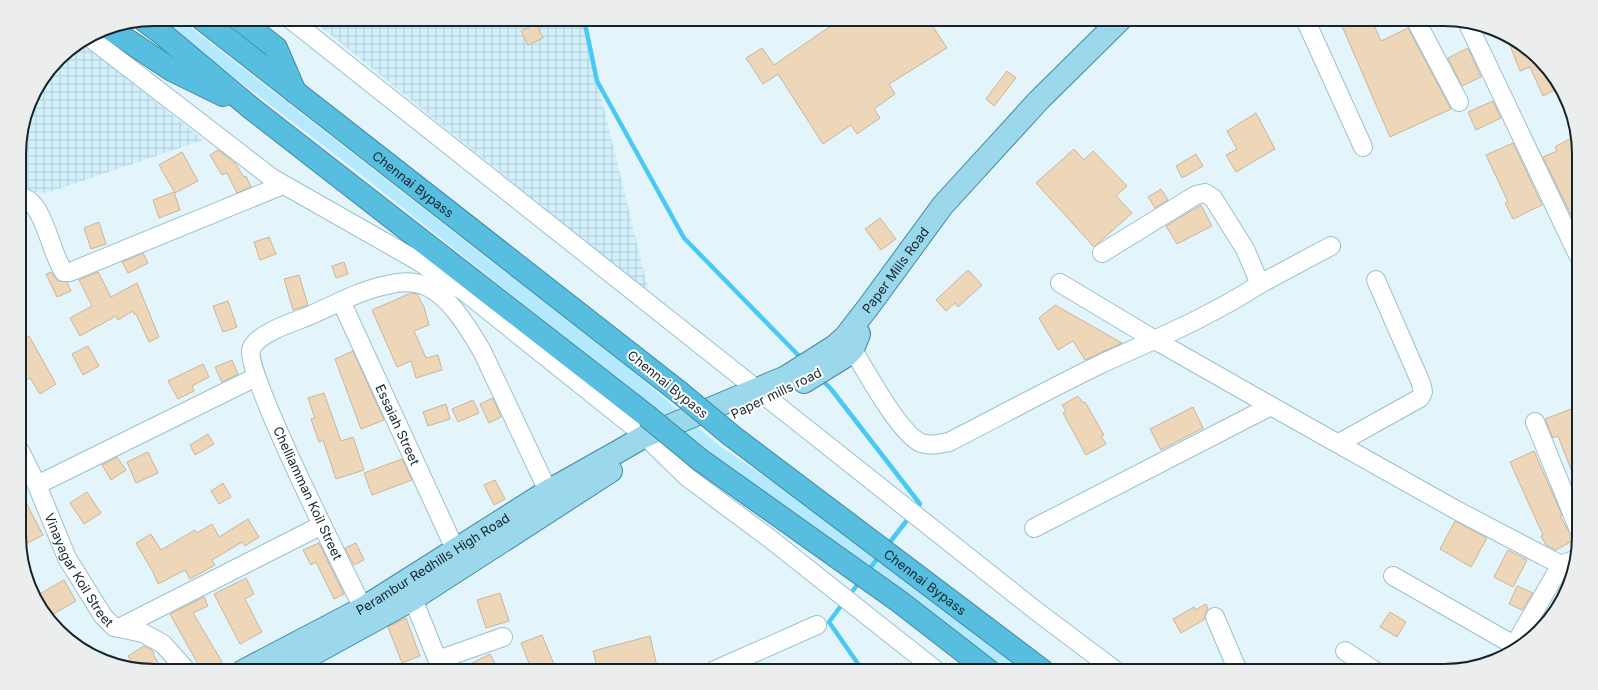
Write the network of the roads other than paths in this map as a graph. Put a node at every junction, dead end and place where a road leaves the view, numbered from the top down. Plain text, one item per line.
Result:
1 (151, 26) edge
2 (211, 26) edge
3 (248, 26) edge
4 (299, 26) edge
5 (1114, 26) edge
6 (1308, 26) edge
7 (1419, 26) edge
8 (1470, 28) edge
9 (115, 32) edge
10 (95, 41) edge
11 (296, 94) junction
12 (1459, 102) dead end
13 (251, 108) junction
14 (1363, 147) dead end
15 (283, 185) junction
16 (26, 199) edge
17 (1572, 242) edge
18 (1331, 246) dead end
19 (1102, 253) dead end
20 (1376, 280) dead end
21 (1060, 283) dead end
22 (1260, 284) junction
23 (341, 301) junction
24 (869, 306) joint
25 (1155, 340) junction
26 (843, 348) junction
27 (256, 377) junction
28 (767, 398) junction
29 (1271, 406) junction
30 (1535, 422) dead end
31 (649, 433) junction
32 (1339, 443) junction
33 (619, 451) joint
34 (26, 463) edge
35 (37, 485) junction
36 (548, 491) junction
37 (1572, 513) edge
38 (322, 525) junction
39 (1034, 528) dead end
40 (455, 549) junction
41 (1569, 566) edge
42 (1568, 568) edge
43 (1392, 576) dead end
44 (408, 590) junction
45 (363, 608) junction
46 (1216, 617) dead end
47 (817, 625) dead end
48 (118, 628) junction
49 (503, 636) dead end
50 (1522, 637) edge
51 (1510, 645) edge
52 (1345, 651) dead end
53 (182, 664) edge
54 (256, 664) edge
55 (293, 664) edge
56 (440, 664) edge
57 (442, 664) edge
58 (746, 664) edge
59 (929, 664) edge
60 (980, 664) edge
61 (1034, 664) edge
62 (1107, 664) edge
63 (1235, 664) edge
64 (1364, 664) edge

1 - 13 highway
2 - 11 highway, Chennai Bypass
3 - 11 highway
4 - 28 street
5 - 24 main road, Paper Mills Road
6 - 14 street
7 - 12 street
8 - 17 street
9 - 13 highway
10 - 15 street
11 - 61 highway, Chennai Bypass, bridge
13 - 31 highway
15 - 16 street
15 - 31 street
18 - 22 street
19 - 22 street
20 - 32 street
21 - 25 street
22 - 25 street
23 - 27 street, Chelliamman Koil Street
23 - 36 street, Chelliamman Koil Street
23 - 40 street, Essaiah Street
24 - 26 main road, Paper mills road
25 - 26 street
25 - 29 street
26 - 28 main road, Paper Mills Road
27 - 35 street
27 - 38 street, Chelliamman Koil Street
28 - 31 main road, Paper Mills Road
28 - 62 street
29 - 32 street
29 - 39 street
30 - 37 street
31 - 33 main road, Paper Mills Road
31 - 44 main road, Perambur Redhills High Road
31 - 59 street
31 - 60 highway, bridge
32 - 41 street
33 - 36 main road, Perambur Redhills High Road
34 - 35 street, Vinayagar Koil Street
35 - 48 street, Vinayagar Koil Street
36 - 40 main road, Perambur Redhills High Road
38 - 45 street, Chelliamman Koil Street
38 - 48 street
40 - 44 main road, Perambur Redhills High Road
42 - 50 street
43 - 51 street
44 - 45 main road, Perambur Redhills High Road
44 - 55 main road, Perambur Redhills High Road
44 - 56 street
45 - 54 main road, Perambur Redhills High Road
46 - 63 street
47 - 58 street
48 - 53 street, Vinayagar Koil Street
49 - 57 street
52 - 64 street

